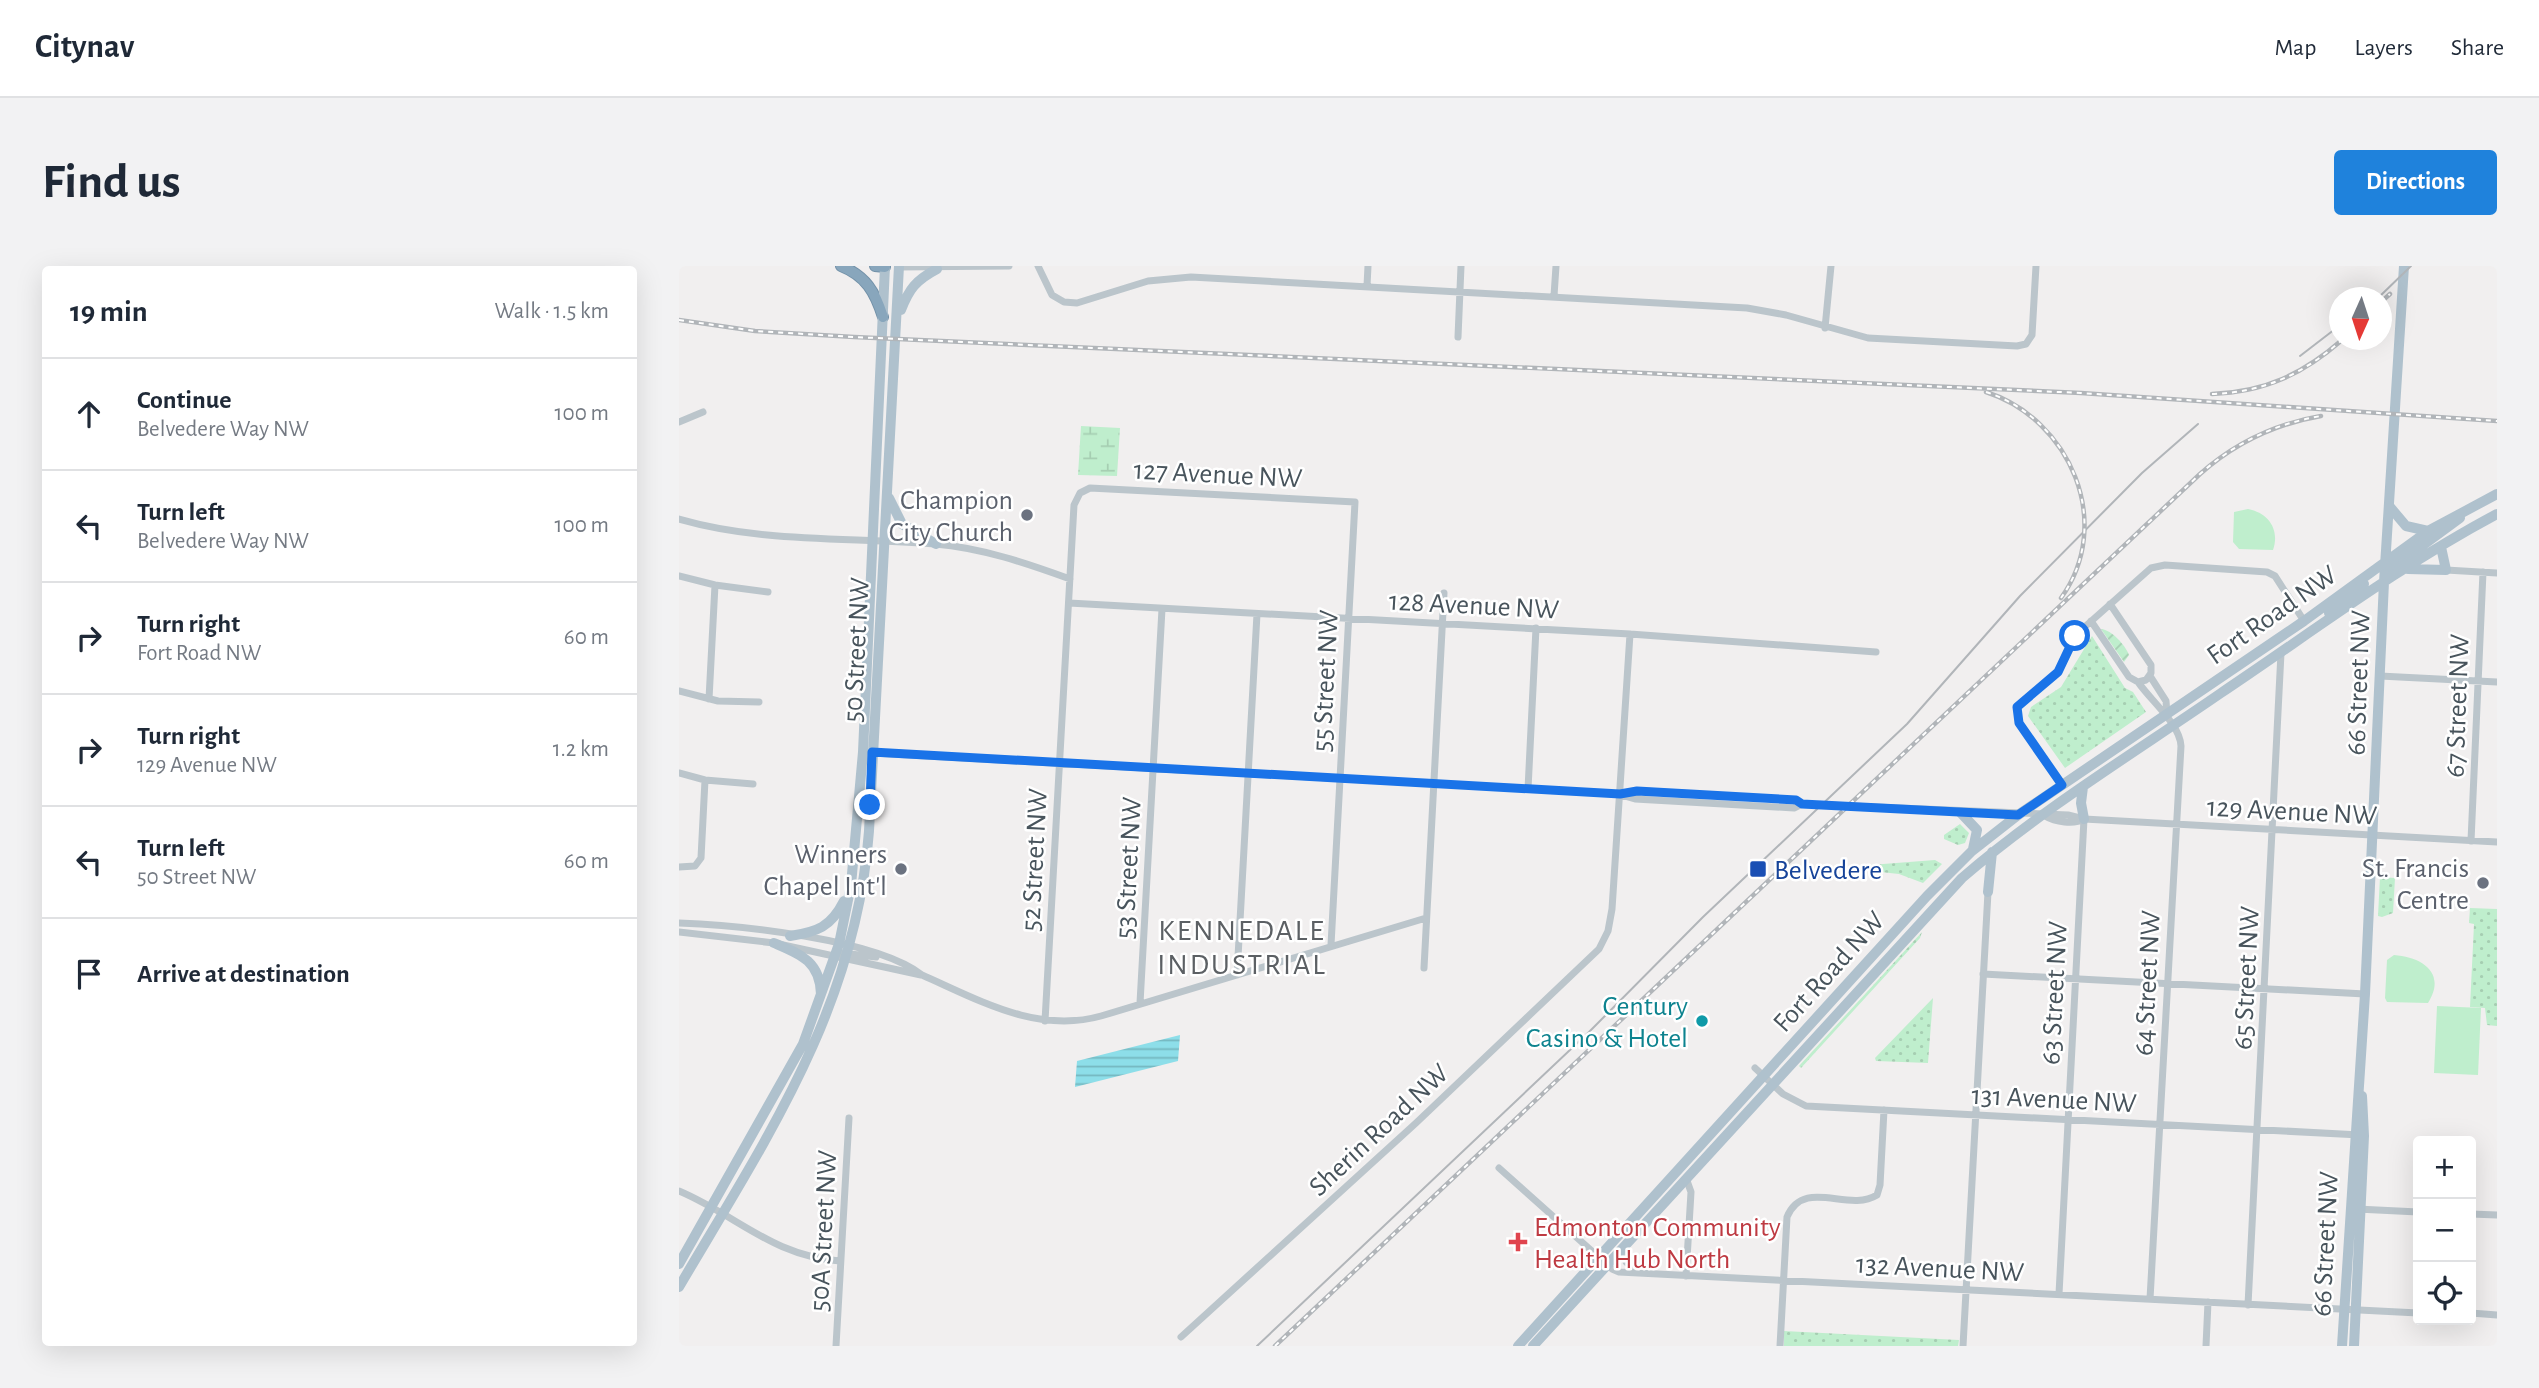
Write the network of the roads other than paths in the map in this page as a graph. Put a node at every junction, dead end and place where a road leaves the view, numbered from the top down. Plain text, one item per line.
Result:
1 (841, 266) edge
2 (875, 266) edge
3 (885, 266) edge
4 (1009, 266) edge
5 (1038, 266) edge
6 (1368, 266) edge
7 (1461, 266) edge
8 (1556, 266) edge
9 (1831, 266) edge
10 (2036, 266) edge
11 (2404, 266) edge
12 (899, 267) edge
13 (937, 269) junction
14 (1367, 286) junction
15 (1460, 291) junction
16 (1554, 296) junction
17 (883, 317) junction
18 (897, 320) junction
19 (1825, 328) junction
20 (1458, 337) dead end
21 (703, 412) dead end
22 (679, 422) edge
23 (887, 492) junction
24 (1080, 493) joint
25 (2497, 494) edge
26 (1355, 502) joint
27 (2390, 507) junction
28 (2472, 508) junction
29 (2497, 514) edge
30 (679, 519) edge
31 (2427, 531) junction
32 (873, 541) junction
33 (885, 541) junction
34 (936, 544) junction
35 (2441, 547) junction
36 (2387, 558) junction
37 (2406, 569) junction
38 (2446, 570) junction
39 (2483, 572) junction
40 (2497, 573) edge
41 (679, 576) edge
42 (1070, 579) junction
43 (2384, 582) junction
44 (715, 585) junction
45 (768, 592) dead end
46 (1444, 593) dead end
47 (1069, 603) junction
48 (2110, 604) junction
49 (1162, 609) junction
50 (1257, 614) junction
51 (1349, 619) junction
52 (2091, 621) junction
53 (2304, 621) junction
54 (1443, 624) junction
55 (1536, 628) junction
56 (1630, 634) junction
57 (2308, 634) junction
58 (1876, 652) dead end
59 (2281, 653) junction
60 (2150, 676) junction
61 (2380, 676) junction
62 (2478, 681) junction
63 (2138, 682) junction
64 (2497, 682) edge
65 (679, 691) edge
66 (709, 699) junction
67 (759, 702) dead end
68 (2167, 714) junction
69 (2174, 726) junction
70 (868, 752) junction
71 (1059, 762) junction
72 (1153, 768) junction
73 (1247, 773) junction
74 (679, 774) edge
75 (1340, 779) junction
76 (705, 780) junction
77 (753, 784) dead end
78 (1434, 784) junction
79 (2062, 785) junction
80 (2083, 787) junction
81 (1528, 789) junction
82 (1620, 794) junction
83 (1959, 812) junction
84 (2018, 815) junction
85 (2042, 815) junction
86 (2084, 819) junction
87 (2175, 824) junction
88 (2273, 830) junction
89 (2374, 835) junction
90 (2471, 841) junction
91 (2497, 842) edge
92 (1972, 851) junction
93 (1992, 852) junction
94 (679, 867) edge
95 (1962, 878) junction
96 (851, 885) junction
97 (1988, 892) junction
98 (1426, 918) junction
99 (679, 923) edge
100 (679, 932) edge
101 (790, 936) junction
102 (774, 943) junction
103 (1331, 946) junction
104 (846, 951) junction
105 (836, 955) junction
106 (1424, 968) dead end
107 (1983, 974) junction
108 (922, 975) junction
109 (1237, 975) junction
110 (2075, 979) junction
111 (2167, 984) junction
112 (2266, 989) junction
113 (2365, 994) junction
114 (821, 999) junction
115 (1140, 1003) junction
116 (1045, 1021) junction
117 (1760, 1071) junction
118 (1772, 1083) junction
119 (1884, 1110) junction
120 (1976, 1115) junction
121 (849, 1118) dead end
122 (2067, 1120) junction
123 (2160, 1125) junction
124 (2258, 1130) junction
125 (2359, 1135) junction
126 (1499, 1168) dead end
127 (1686, 1178) junction
128 (679, 1191) edge
129 (711, 1209) junction
130 (2349, 1209) junction
131 (2361, 1209) junction
132 (2413, 1212) edge
133 (2476, 1214) edge
134 (721, 1215) junction
135 (2497, 1216) edge
136 (1626, 1244) junction
137 (1602, 1260) junction
138 (840, 1261) junction
139 (679, 1264) edge
140 (1640, 1273) junction
141 (1686, 1276) junction
142 (1783, 1280) junction
143 (679, 1287) edge
144 (1966, 1289) junction
145 (2059, 1294) junction
146 (2150, 1299) junction
147 (2208, 1302) junction
148 (2248, 1304) junction
149 (2343, 1310) junction
150 (2356, 1310) junction
151 (2413, 1313) edge
152 (2476, 1313) edge
153 (2496, 1314) edge
154 (1181, 1338) dead end
155 (836, 1346) edge
156 (1518, 1346) edge
157 (1533, 1346) edge
158 (1780, 1346) edge
159 (1963, 1346) edge
160 (2206, 1346) edge
161 (2342, 1346) edge
162 (2354, 1346) edge

1 - 17 highway
2 - 3 highway
3 - 12 main road
3 - 17 main road, 50 Street NW
4 - 13 street
5 - 14 street
6 - 14 street
7 - 15 street
8 - 16 street
9 - 19 street
10 - 19 street
11 - 27 main road, 66 Street NW
12 - 13 street
12 - 18 main road, 50 Street NW
13 - 18 main road
14 - 15 street
15 - 16 street
15 - 20 street
16 - 19 street
17 - 32 main road, 50 Street NW
18 - 23 main road, 50 Street NW
21 - 22 street
23 - 33 main road, 50 Street NW
23 - 34 main road
24 - 26 street, 127 Avenue NW
24 - 42 street, 52 Street NW
25 - 28 main road, Fort Road NW
26 - 51 street, 55 Street NW
27 - 31 main road
27 - 36 main road, 66 Street NW
28 - 31 main road, Fort Road NW
28 - 43 main road
29 - 35 main road, Fort Road NW
30 - 32 street
31 - 36 main road, Fort Road NW
32 - 33 street
32 - 70 main road, 50 Street NW
33 - 34 street
33 - 70 main road, 50 Street NW
34 - 42 street
35 - 37 main road, Fort Road NW
35 - 38 main road
36 - 43 main road, 66 Street NW
36 - 53 main road, Fort Road NW
36 - 57 main road
37 - 38 main road
37 - 43 main road, Fort Road NW
38 - 39 street
39 - 40 street
39 - 62 street, 67 Street NW
41 - 44 street
42 - 47 street, 52 Street NW
43 - 57 main road, Fort Road NW
43 - 61 main road, 66 Street NW
44 - 45 street
44 - 66 street
46 - 54 street
47 - 49 street, 128 Avenue NW
47 - 71 street, 52 Street NW
48 - 52 street
48 - 53 street
48 - 60 street
49 - 50 street, 128 Avenue NW
49 - 72 street, 53 Street NW
50 - 51 street, 128 Avenue NW
50 - 73 street
51 - 54 street, 128 Avenue NW
51 - 75 street, 55 Street NW
52 - 63 street
52 - 79 street
53 - 68 main road, Fort Road NW
54 - 55 street, 128 Avenue NW
54 - 78 street
55 - 56 street, 128 Avenue NW
55 - 81 street
56 - 58 street, 128 Avenue NW
56 - 82 street
57 - 59 main road, Fort Road NW
59 - 69 main road, Fort Road NW
59 - 88 street, 65 Street NW
60 - 63 street
60 - 68 street
61 - 62 street
61 - 89 main road, 66 Street NW
62 - 64 street
62 - 90 street, 67 Street NW
63 - 68 street
65 - 66 street
66 - 67 street
68 - 69 street, 64 Street NW
68 - 79 main road, Fort Road NW
69 - 80 main road, Fort Road NW
69 - 87 street, 64 Street NW
70 - 71 street, 129 Avenue NW
70 - 96 main road, 50 Street NW
70 - 104 main road, 50 Street NW
71 - 72 street, 129 Avenue NW
71 - 116 street, 52 Street NW
72 - 73 street, 129 Avenue NW
72 - 115 street, 53 Street NW
73 - 75 street, 129 Avenue NW
73 - 109 street
74 - 76 street
75 - 78 street, 129 Avenue NW
75 - 103 street, 55 Street NW
76 - 77 street
76 - 94 street
78 - 81 street, 129 Avenue NW
78 - 98 street
79 - 84 main road, Fort Road NW
80 - 85 main road, Fort Road NW
80 - 86 main road
81 - 82 street, 129 Avenue NW
82 - 83 street, 129 Avenue NW
82 - 154 street, Sherin Road NW
83 - 84 street, 129 Avenue NW
83 - 92 main road
84 - 85 street, 129 Avenue NW
84 - 92 main road, Fort Road NW
85 - 86 street, 129 Avenue NW
85 - 93 main road, Fort Road NW
86 - 87 street, 129 Avenue NW
86 - 110 street, 63 Street NW
87 - 88 street, 129 Avenue NW
87 - 111 street, 64 Street NW
88 - 89 street, 129 Avenue NW
88 - 112 street, 65 Street NW
89 - 90 street, 129 Avenue NW
89 - 113 main road, 66 Street NW
90 - 91 street, 129 Avenue NW
92 - 117 main road, Fort Road NW
93 - 95 main road, Fort Road NW
93 - 97 main road
95 - 97 main road
95 - 118 main road, Fort Road NW
96 - 101 main road
96 - 104 main road, 50 Street NW
97 - 107 street
98 - 103 street
98 - 106 street
99 - 101 street
100 - 102 street
101 - 104 street
102 - 105 street
102 - 114 main road
103 - 109 street
104 - 105 main road, 50 Street NW
104 - 108 street
104 - 108 street
104 - 134 main road, 50 Street NW
105 - 114 main road, 50 Street NW
107 - 110 street
107 - 120 street
108 - 116 street
109 - 115 street
110 - 111 street
110 - 122 street, 63 Street NW
111 - 112 street
111 - 123 street, 64 Street NW
112 - 113 street
112 - 124 street, 65 Street NW
113 - 125 main road, 66 Street NW
114 - 129 main road, 50 Street NW
115 - 116 street
117 - 118 street, 131 Avenue NW
117 - 137 main road, Fort Road NW
118 - 119 street, 131 Avenue NW
118 - 127 main road, Fort Road NW
119 - 120 street, 131 Avenue NW
119 - 142 street
120 - 122 street, 131 Avenue NW
120 - 144 street
121 - 138 street, 50A Street NW
122 - 123 street, 131 Avenue NW
122 - 145 street, 63 Street NW
123 - 124 street, 131 Avenue NW
123 - 146 street, 64 Street NW
124 - 125 street, 131 Avenue NW
124 - 148 street, 65 Street NW
125 - 130 main road, 66 Street NW
125 - 131 main road, 66 Street NW
126 - 137 street, 132 Avenue NW
127 - 136 main road, Fort Road NW
127 - 141 street
128 - 129 street
129 - 134 street
129 - 139 main road, 50 Street NW
130 - 131 street
130 - 149 main road, 66 Street NW
131 - 132 street
131 - 150 main road, 66 Street NW
133 - 135 street
134 - 138 street
134 - 143 main road, 50 Street NW
136 - 137 main road, Fort Road NW
136 - 140 street
137 - 140 street, 132 Avenue NW
137 - 156 main road, Fort Road NW
137 - 157 main road, Fort Road NW
138 - 155 street, 50A Street NW
140 - 141 street, 132 Avenue NW
141 - 142 street, 132 Avenue NW
142 - 144 street, 132 Avenue NW
142 - 158 street
144 - 145 street, 132 Avenue NW
144 - 159 street
145 - 146 street, 132 Avenue NW
146 - 147 street, 132 Avenue NW
147 - 148 street, 132 Avenue NW
147 - 160 street
148 - 149 street, 132 Avenue NW
149 - 150 street, 132 Avenue NW
149 - 161 main road, 66 Street NW
150 - 151 street, 132 Avenue NW
150 - 162 main road, 66 Street NW
152 - 153 street

